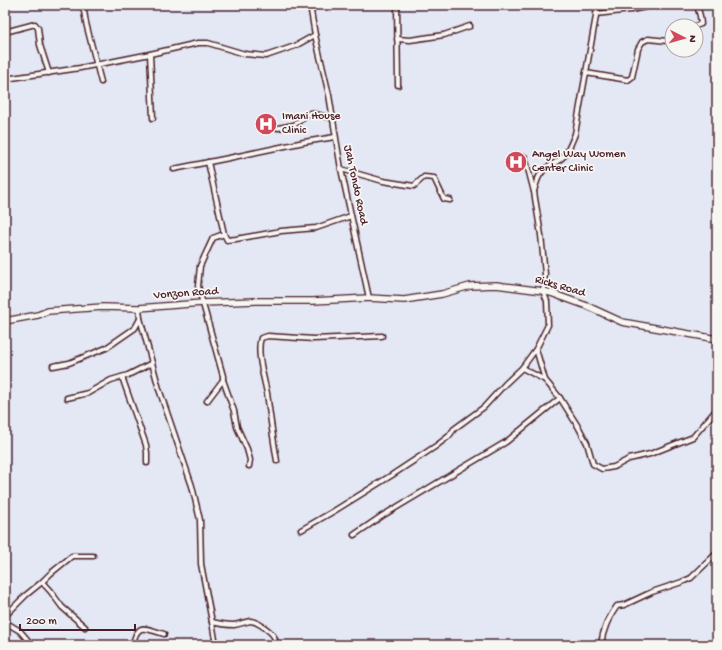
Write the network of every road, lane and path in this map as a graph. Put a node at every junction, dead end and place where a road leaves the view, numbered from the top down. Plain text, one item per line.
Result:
1 (83, 5) edge
2 (310, 5) edge
3 (397, 5) edge
4 (598, 5) edge
5 (656, 5) edge
6 (698, 5) edge
7 (596, 14) junction
8 (700, 18) edge
9 (470, 26) dead end
10 (5, 32) edge
11 (315, 35) junction
12 (397, 39) junction
13 (664, 41) edge
14 (150, 54) junction
15 (97, 65) junction
16 (49, 73) junction
17 (586, 73) junction
18 (5, 79) edge
19 (101, 82) dead end
20 (398, 85) dead end
21 (153, 118) dead end
22 (332, 118) junction
23 (278, 128) dead end
24 (335, 137) junction
25 (525, 157) dead end
26 (208, 162) junction
27 (174, 169) dead end
28 (341, 169) junction
29 (534, 192) junction
30 (450, 200) dead end
31 (351, 216) junction
32 (224, 234) junction
33 (542, 291) junction
34 (369, 298) junction
35 (202, 303) junction
36 (139, 308) junction
37 (140, 318) junction
38 (5, 321) edge
39 (382, 336) dead end
40 (717, 339) edge
41 (536, 349) junction
42 (152, 363) junction
43 (53, 366) dead end
44 (522, 368) junction
45 (122, 377) junction
46 (223, 380) junction
47 (545, 380) junction
48 (67, 398) dead end
49 (560, 398) junction
50 (207, 401) dead end
51 (717, 409) edge
52 (277, 461) dead end
53 (147, 463) dead end
54 (249, 466) dead end
55 (301, 530) dead end
56 (354, 535) dead end
57 (717, 553) edge
58 (93, 556) dead end
59 (5, 564) edge
60 (5, 568) edge
61 (42, 582) junction
62 (5, 616) edge
63 (5, 622) edge
64 (212, 622) junction
65 (85, 627) dead end
66 (164, 634) dead end
67 (32, 645) edge
68 (133, 645) edge
69 (216, 645) edge
70 (274, 645) edge
71 (601, 645) edge

1 - 15 street
2 - 11 street, Jah Tondo Road
3 - 12 street
4 - 7 street
5 - 7 street
6 - 8 street
7 - 17 street
9 - 12 street
10 - 16 street
11 - 14 street
11 - 22 street, Jah Tondo Road
12 - 20 street
13 - 17 street
14 - 15 street
14 - 21 street
15 - 16 street
15 - 19 street
16 - 18 street
17 - 29 street
22 - 23 street
22 - 24 street, Jah Tondo Road
24 - 26 street
24 - 28 street, Jah Tondo Road
25 - 29 street
26 - 27 street
26 - 32 street
28 - 30 street
28 - 31 street, Jah Tondo Road
29 - 33 street
31 - 32 street
31 - 34 street, Jah Tondo Road
32 - 35 street
33 - 34 street, Ricks Road
33 - 40 street, Ricks Road
33 - 41 street
34 - 35 street, Vonzon Road
35 - 36 street, Vonzon Road
35 - 46 street
36 - 37 street
36 - 38 street, Vonzon Road
37 - 42 street
37 - 43 street
39 - 52 street
41 - 44 street
41 - 47 street
42 - 45 street
42 - 64 street
44 - 47 street
44 - 55 street
45 - 48 street
45 - 53 street
46 - 50 street
46 - 54 street
47 - 49 street
49 - 51 street
49 - 56 street
57 - 71 street
58 - 61 street
59 - 60 street
61 - 62 street
61 - 65 street
63 - 67 street
64 - 69 street
64 - 70 street
66 - 68 street

